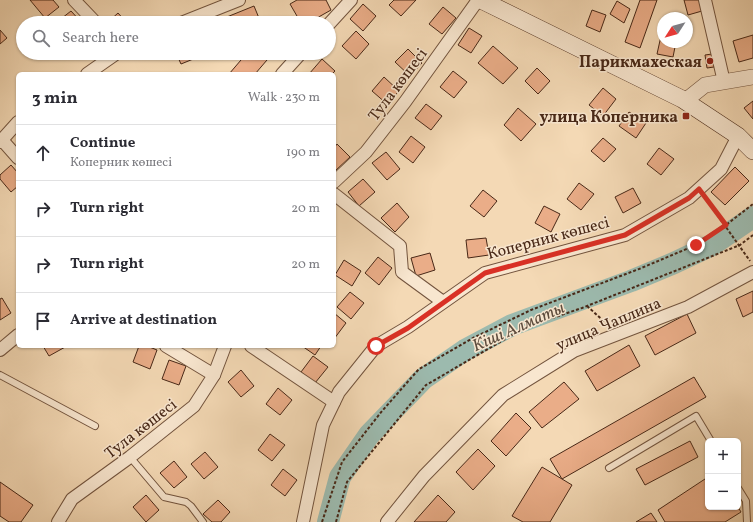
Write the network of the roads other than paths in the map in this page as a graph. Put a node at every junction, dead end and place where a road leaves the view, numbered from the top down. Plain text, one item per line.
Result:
1 (74, 0) edge
2 (351, 0) edge
3 (705, 0) edge
4 (233, 1) edge
5 (485, 1) edge
6 (89, 16) edge
7 (198, 16) edge
8 (336, 16) edge
9 (107, 60) edge
10 (295, 60) edge
11 (90, 72) edge
12 (284, 72) edge
13 (753, 76) edge
14 (724, 82) junction
15 (685, 101) junction
16 (16, 124) edge
17 (738, 136) junction
18 (1, 141) edge
19 (753, 151) edge
20 (16, 156) edge
21 (336, 180) edge
22 (336, 196) edge
23 (753, 272) edge
24 (443, 302) junction
25 (16, 337) edge
26 (169, 348) edge
27 (225, 348) edge
28 (254, 348) edge
29 (0, 350) edge
30 (214, 374) junction
31 (0, 375) edge
32 (334, 402) junction
33 (95, 426) dead end
34 (709, 438) edge
35 (130, 457) junction
36 (609, 468) dead end
37 (741, 493) edge
38 (58, 522) edge
39 (203, 522) edge
40 (303, 522) edge
41 (387, 522) edge
42 (747, 522) edge

1 - 6 street
2 - 8 street
3 - 14 street
4 - 7 street
5 - 15 main road
5 - 21 street, Тула көшесі
9 - 11 street
10 - 12 street
13 - 14 street
14 - 15 street
15 - 17 main road
16 - 18 street
17 - 19 main road
17 - 24 street, Коперник көшесі
18 - 20 street
22 - 24 street
23 - 41 street, улица Чаплина
24 - 32 street, Коперник көшесі
25 - 29 street
26 - 30 street
27 - 30 street, Тула көшесі
28 - 32 street
30 - 35 street, Тула көшесі
31 - 33 lane
32 - 40 street, Коперник көшесі
34 - 36 lane
35 - 38 street, Тула көшесі
35 - 39 lane
37 - 42 lane

